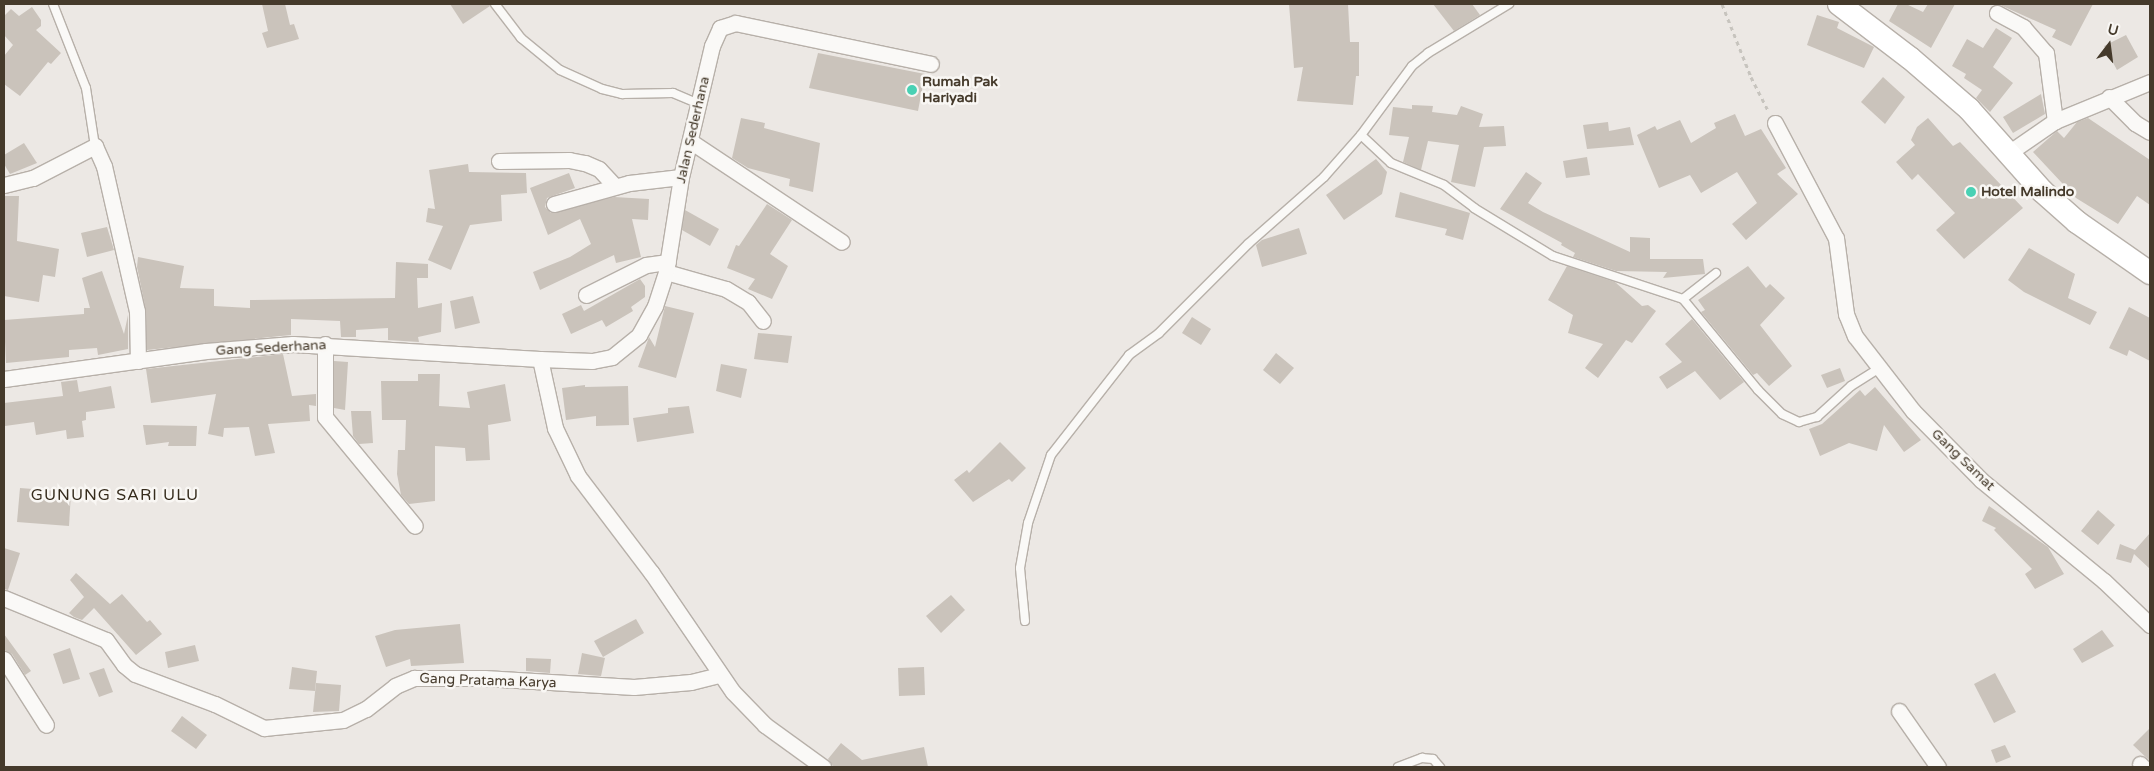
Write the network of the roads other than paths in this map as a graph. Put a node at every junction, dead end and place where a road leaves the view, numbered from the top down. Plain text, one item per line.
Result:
1 (53, 4) edge
2 (495, 4) edge
3 (1509, 4) edge
4 (1839, 4) edge
5 (1997, 13) dead end
6 (930, 64) dead end
7 (2150, 82) edge
8 (2109, 97) junction
9 (700, 104) junction
10 (2055, 121) junction
11 (1776, 123) road end
12 (2150, 132) edge
13 (1361, 135) junction
14 (690, 141) junction
15 (95, 146) junction
16 (2010, 152) junction
17 (499, 161) dead end
18 (682, 177) junction
19 (4, 185) edge
20 (615, 186) junction
21 (554, 204) dead end
22 (842, 242) dead end
23 (667, 267) junction
24 (1716, 273) dead end
25 (2150, 273) edge
26 (586, 295) dead end
27 (1683, 299) junction
28 (763, 321) dead end
29 (325, 344) junction
30 (540, 359) junction
31 (138, 361) junction
32 (1880, 368) junction
33 (4, 379) edge
34 (414, 526) dead end
35 (4, 598) edge
36 (1025, 621) dead end
37 (2150, 625) edge
38 (4, 659) edge
39 (719, 675) junction
40 (1899, 711) dead end
41 (46, 725) dead end
42 (823, 767) edge
43 (1398, 767) edge
44 (1440, 767) edge
45 (1938, 767) edge

1 - 15 lane
2 - 9 lane
3 - 13 lane
4 - 16 main road
5 - 10 street
6 - 9 street, Jalan Sederhana
7 - 8 street
8 - 10 street
8 - 12 street
9 - 14 street, Jalan Sederhana
10 - 16 street
11 - 32 street, Gang Samat
13 - 27 lane
13 - 36 lane
14 - 18 street, Jalan Sederhana
14 - 22 street
15 - 19 street
15 - 31 street
16 - 25 main road
17 - 20 street
18 - 20 street
18 - 23 street, Jalan Sederhana
20 - 21 street
23 - 26 street
23 - 28 street
23 - 30 street, Jalan Sederhana
24 - 27 lane
27 - 32 lane
29 - 30 street, Gang Sederhana
29 - 31 street, Gang Sederhana
29 - 34 street
30 - 39 street
31 - 33 street, Gang Sederhana
32 - 37 street, Gang Samat
35 - 39 street, Gang Pratama Karya
38 - 41 street
39 - 42 street
40 - 45 street
43 - 44 lane

